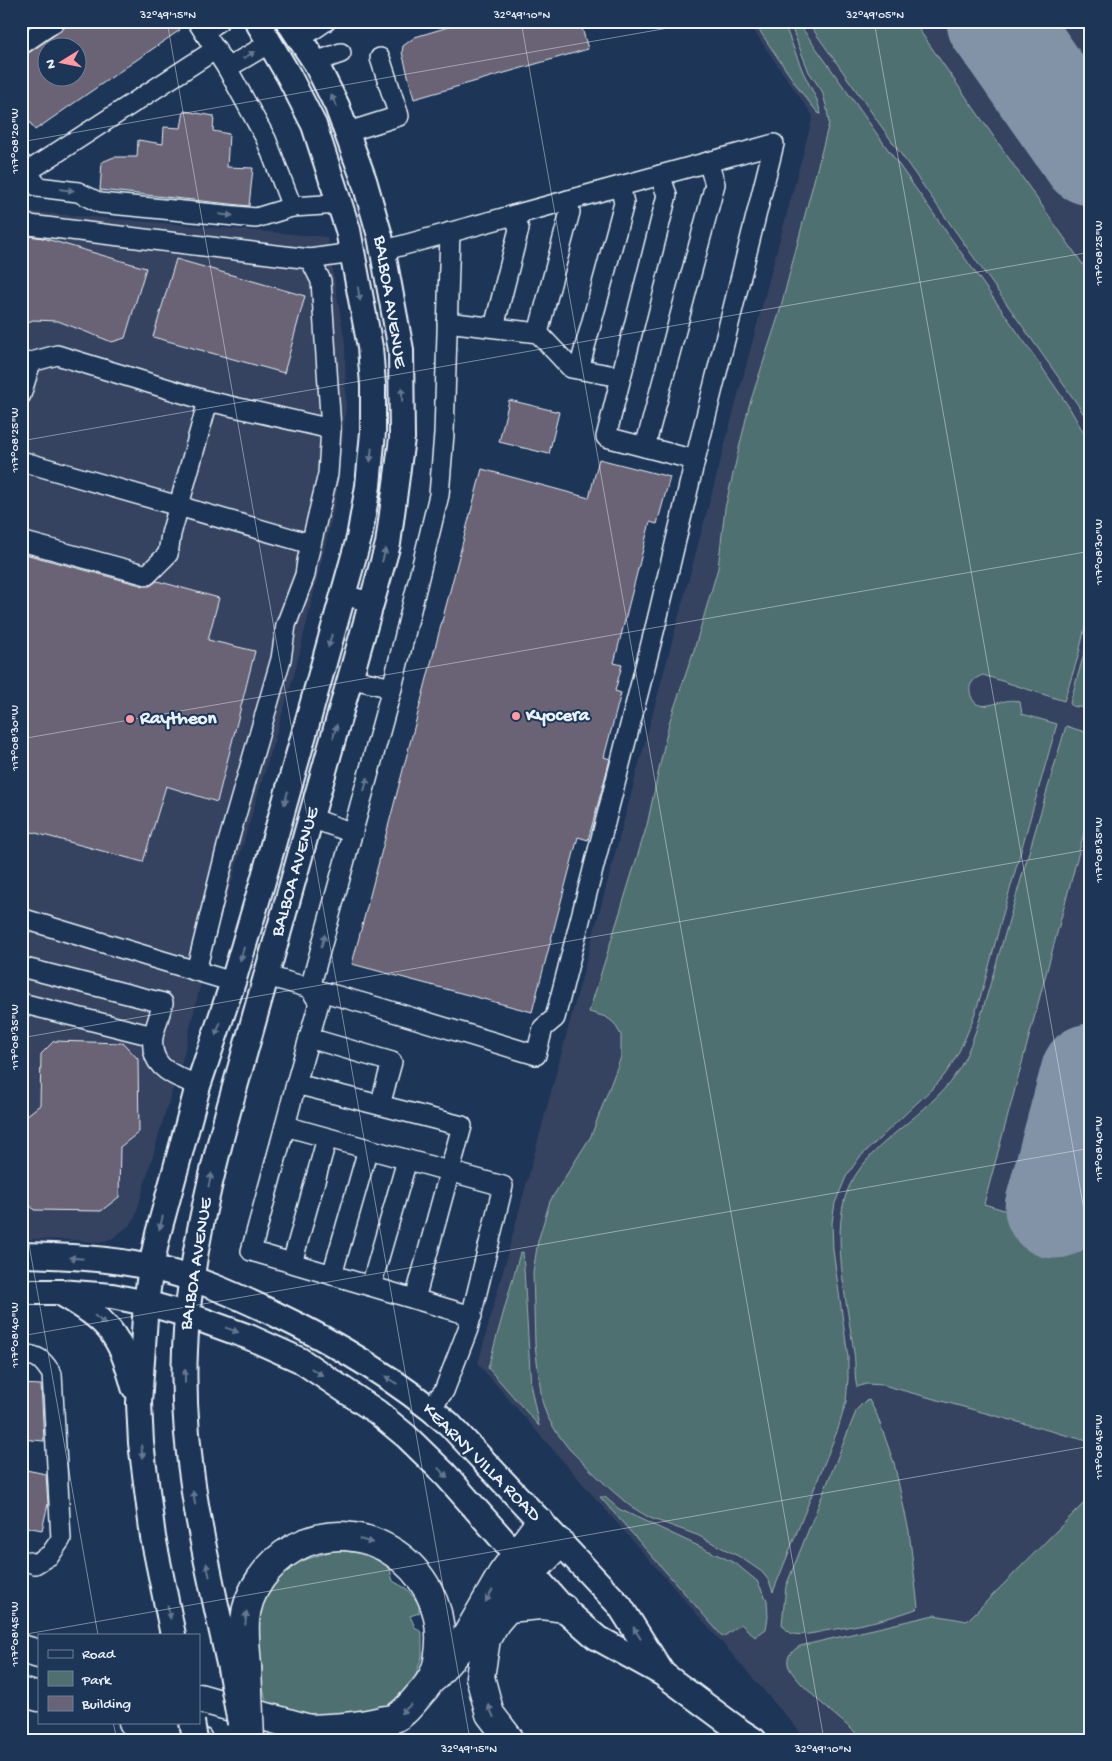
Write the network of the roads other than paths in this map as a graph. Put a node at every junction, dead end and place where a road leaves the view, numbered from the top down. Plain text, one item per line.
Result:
1 (56, 21) edge
2 (257, 21) edge
3 (326, 21) edge
4 (207, 25) edge
5 (294, 30) edge
6 (270, 43) junction
7 (21, 45) edge
8 (216, 49) junction
9 (341, 53) dead end
10 (380, 58) dead end
11 (315, 62) junction
12 (227, 68) junction
13 (314, 125) junction
14 (348, 132) junction
15 (708, 162) junction
16 (24, 167) edge
17 (660, 175) junction
18 (620, 186) junction
19 (568, 200) junction
20 (330, 204) junction
21 (292, 207) junction
22 (514, 215) junction
23 (21, 224) edge
24 (450, 232) junction
25 (381, 243) junction
26 (352, 253) junction
27 (310, 259) junction
28 (448, 322) junction
29 (494, 327) junction
30 (538, 333) junction
31 (579, 369) junction
32 (621, 377) junction
33 (21, 394) edge
34 (208, 401) junction
35 (331, 429) junction
36 (646, 447) junction
37 (695, 460) junction
38 (21, 461) edge
39 (178, 507) junction
40 (21, 541) edge
41 (311, 544) junction
42 (343, 594) junction
43 (371, 602) junction
44 (349, 678) junction
45 (392, 688) junction
46 (311, 818) junction
47 (353, 833) junction
48 (21, 918) edge
49 (21, 967) edge
50 (196, 971) junction
51 (267, 976) junction
52 (233, 982) junction
53 (310, 988) junction
54 (21, 1003) edge
55 (153, 1036) junction
56 (309, 1038) junction
57 (296, 1084) junction
58 (235, 1085) junction
59 (198, 1086) junction
60 (380, 1105) junction
61 (285, 1126) junction
62 (327, 1138) junction
63 (368, 1149) junction
64 (407, 1160) junction
65 (450, 1172) junction
66 (21, 1255) edge
67 (292, 1263) junction
68 (151, 1267) junction
69 (332, 1275) junction
70 (192, 1278) junction
71 (371, 1286) junction
72 (21, 1292) edge
73 (60, 1292) junction
74 (415, 1299) junction
75 (146, 1303) junction
76 (188, 1315) junction
77 (472, 1316) junction
78 (21, 1354) edge
79 (138, 1403) junction
80 (430, 1408) junction
81 (540, 1522) junction
82 (560, 1543) junction
83 (21, 1560) edge
84 (524, 1565) junction
85 (508, 1608) junction
86 (564, 1608) junction
87 (174, 1634) edge
88 (21, 1649) edge
89 (38, 1654) edge
90 (238, 1668) junction
91 (663, 1674) junction
92 (431, 1682) junction
93 (21, 1692) edge
94 (38, 1697) edge
95 (200, 1698) edge
96 (140, 1724) edge
97 (193, 1724) edge
98 (309, 1729) junction
99 (197, 1740) edge
100 (244, 1740) edge
101 (250, 1740) edge
102 (346, 1740) edge
103 (510, 1740) edge
104 (754, 1740) edge

1 - 7 lane
2 - 6 main road, BALBOA AVENUE
3 - 5 lane
4 - 8 lane
5 - 11 main road, BALBOA AVENUE
12 -> 6 lane
6 - 13 main road, BALBOA AVENUE
8 - 12 lane
8 - 16 lane
9 - 11 lane
10 - 14 lane
14 -> 11 main road, BALBOA AVENUE
12 - 21 lane
13 - 20 main road, BALBOA AVENUE
13 - 25 main road
14 - 25 main road, BALBOA AVENUE
15 - 17 lane
15 - 36 lane
15 - 37 lane
16 -> 21 lane
17 - 18 lane
17 - 32 lane
18 - 19 lane
18 - 31 lane
19 - 22 lane
19 - 30 lane
20 - 21 lane
20 - 26 main road, BALBOA AVENUE
22 - 24 lane
22 - 29 lane
23 - 27 lane
24 - 25 lane
24 - 28 lane
43 -> 25 main road, BALBOA AVENUE
26 - 27 lane
26 -> 42 main road, BALBOA AVENUE
27 - 35 lane
28 - 29 lane
28 - 45 lane
29 - 30 lane
30 - 31 lane
31 - 32 lane
32 - 36 lane
33 - 34 lane
34 - 35 lane
34 - 39 lane
35 - 41 lane
36 - 37 lane
37 - 53 lane
38 - 39 lane
39 - 40 lane
39 - 41 lane
41 - 50 lane
42 - 43 lane
42 -> 52 main road, BALBOA AVENUE
43 - 44 main road, BALBOA AVENUE
44 - 45 lane
46 -> 44 main road, BALBOA AVENUE
47 -> 45 lane
46 - 47 lane
46 - 51 main road, BALBOA AVENUE
53 -> 47 lane
48 - 50 lane
49 - 55 lane
50 - 52 lane
51 - 53 lane
51 - 58 main road, BALBOA AVENUE
52 - 58 main road
52 -> 59 main road, BALBOA AVENUE
53 - 56 lane
54 - 55 lane
55 - 59 lane
56 - 57 lane
56 - 60 lane
57 - 60 lane
57 - 61 lane
70 -> 58 main road, BALBOA AVENUE
59 -> 68 main road, BALBOA AVENUE
60 - 65 lane
61 - 62 lane
61 - 67 lane
62 - 63 lane
62 - 67 lane
63 - 64 lane
63 - 69 lane
64 - 65 lane
64 - 71 lane
65 - 74 lane
65 - 77 lane
68 -> 66 main road, KEARNY VILLA ROAD
67 - 69 lane
68 - 70 main road, KEARNY VILLA ROAD
68 - 75 main road, BALBOA AVENUE
69 - 71 lane
70 - 76 main road, BALBOA AVENUE
80 -> 70 main road, KEARNY VILLA ROAD
71 - 74 lane
72 - 73 main road, KEARNY VILLA ROAD
73 - 75 main road, KEARNY VILLA ROAD
73 -> 79 main road
74 - 77 lane
75 - 76 main road, KEARNY VILLA ROAD
75 - 79 main road, BALBOA AVENUE
76 -> 84 main road, KEARNY VILLA ROAD
90 -> 76 main road, BALBOA AVENUE
77 - 80 lane
78 - 83 lane
79 -> 87 main road, BALBOA AVENUE
80 - 81 main road, KEARNY VILLA ROAD
81 - 82 main road, KEARNY VILLA ROAD
81 - 84 highway
82 - 84 highway
91 -> 82 main road, KEARNY VILLA ROAD
84 - 85 highway
84 - 86 main road, KEARNY VILLA ROAD
84 -> 92 highway
85 - 86 highway
103 -> 85 highway
86 - 91 main road, KEARNY VILLA ROAD
88 - 89 highway
90 -> 92 highway
90 - 100 main road, BALBOA AVENUE, bridge
90 - 101 highway, bridge
91 - 104 main road, KEARNY VILLA ROAD
92 -> 98 highway
93 - 94 highway
95 - 98 highway
96 - 99 highway
97 - 99 main road, bridge
98 - 102 highway

